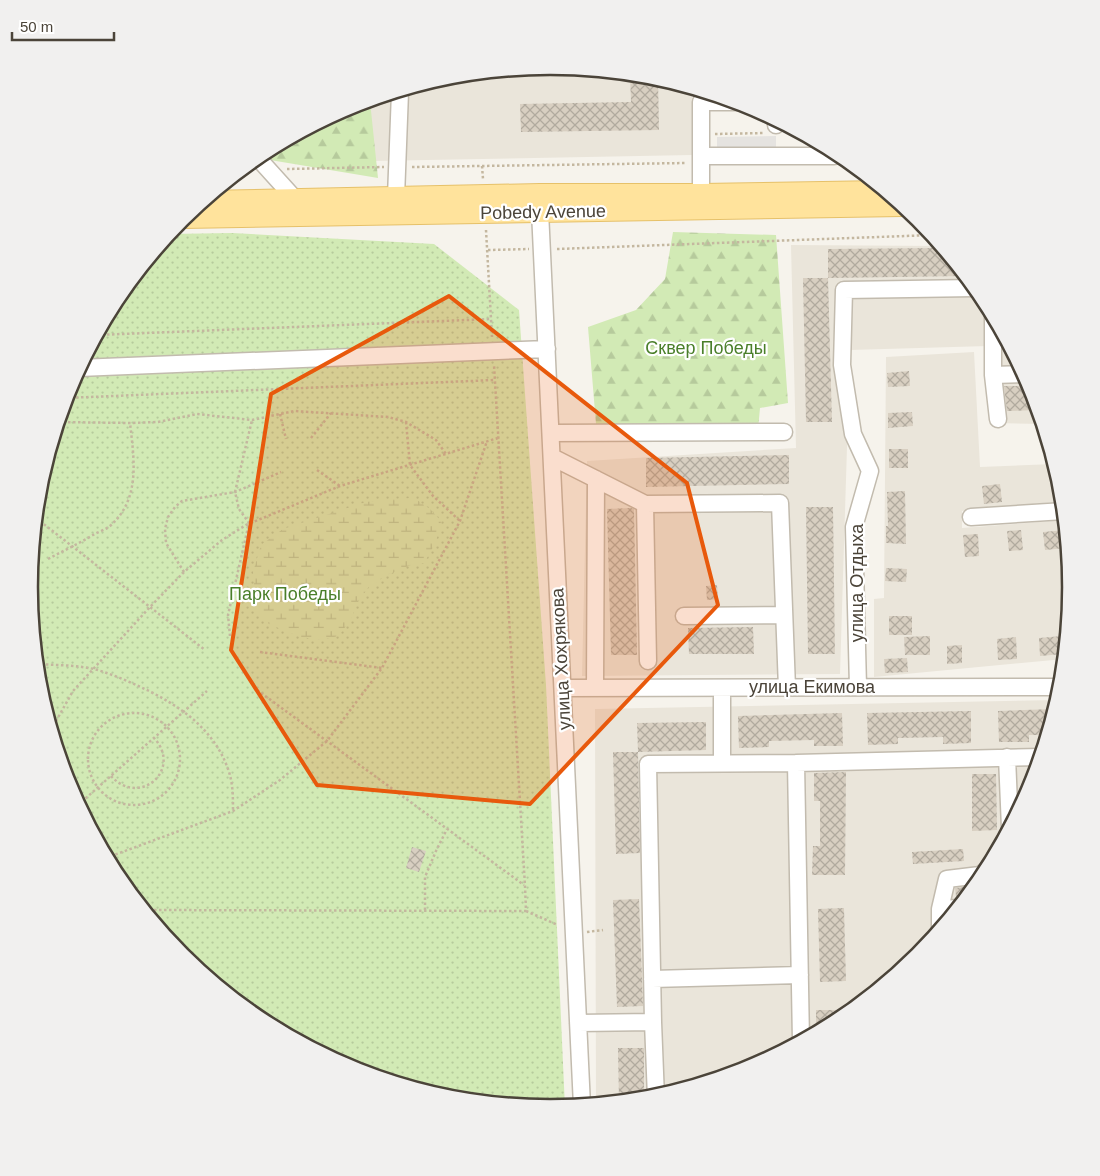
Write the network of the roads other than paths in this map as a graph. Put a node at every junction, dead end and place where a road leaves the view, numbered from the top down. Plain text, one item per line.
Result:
1 (400, 98) edge
2 (712, 102) edge
3 (826, 156) edge
4 (701, 159) junction
5 (262, 163) edge
6 (874, 191) edge
7 (701, 194) junction
8 (396, 197) junction
9 (295, 199) junction
10 (216, 200) edge
11 (540, 203) junction
12 (485, 204) junction
13 (891, 206) edge
14 (197, 217) edge
15 (966, 288) edge
16 (993, 330) edge
17 (547, 348) junction
18 (87, 368) edge
19 (1016, 374) edge
20 (992, 375) junction
21 (998, 419) dead end
22 (784, 432) dead end
23 (551, 433) junction
24 (552, 457) junction
25 (596, 479) junction
26 (645, 504) junction
27 (1057, 511) edge
28 (971, 517) dead end
29 (784, 615) junction
30 (684, 616) dead end
31 (648, 661) dead end
32 (858, 687) junction
33 (1053, 687) edge
34 (563, 688) junction
35 (595, 688) junction
36 (722, 688) junction
37 (787, 688) junction
38 (1034, 756) edge
39 (1007, 757) junction
40 (722, 763) junction
41 (796, 763) junction
42 (1009, 816) edge
43 (974, 876) edge
44 (950, 908) edge
45 (940, 909) junction
46 (940, 920) edge
47 (800, 975) junction
48 (652, 979) junction
49 (653, 1022) junction
50 (578, 1023) junction
51 (801, 1035) edge
52 (656, 1090) edge
53 (582, 1099) edge

1 - 8 street
2 - 4 street
3 - 4 street
4 - 7 street
5 - 9 street
6 - 7 main road, Pobedy Avenue
7 - 11 main road, Pobedy Avenue
8 - 9 main road, Pobedy Avenue
8 - 12 main road, Pobedy Avenue
9 - 10 main road, Pobedy Avenue
11 - 12 main road, Pobedy Avenue
11 - 13 main road, Pobedy Avenue
11 - 17 street, улица Хохрякова
12 - 14 main road, Pobedy Avenue
15 - 32 street, улица Отдыха
16 - 20 street
17 - 18 street
17 - 23 street, улица Хохрякова
19 - 20 street
20 - 21 street
22 - 23 street
23 - 24 street, улица Хохрякова
24 - 25 street
24 - 34 street, улица Хохрякова
25 - 26 street
25 - 35 street
26 - 29 street
26 - 31 street
27 - 28 street
29 - 30 street
29 - 37 street
32 - 33 street, улица Екимова
32 - 37 street, улица Екимова
34 - 35 street, улица Екимова
34 - 50 street, улица Хохрякова
35 - 36 street, улица Екимова
36 - 37 street, улица Екимова
36 - 40 street
38 - 39 street
39 - 41 street
39 - 42 street
40 - 41 street
40 - 48 street
41 - 47 street
43 - 45 street
44 - 45 street
45 - 46 street
47 - 48 street
47 - 51 street
48 - 49 street
49 - 50 street
49 - 52 street
50 - 53 street, улица Хохрякова

